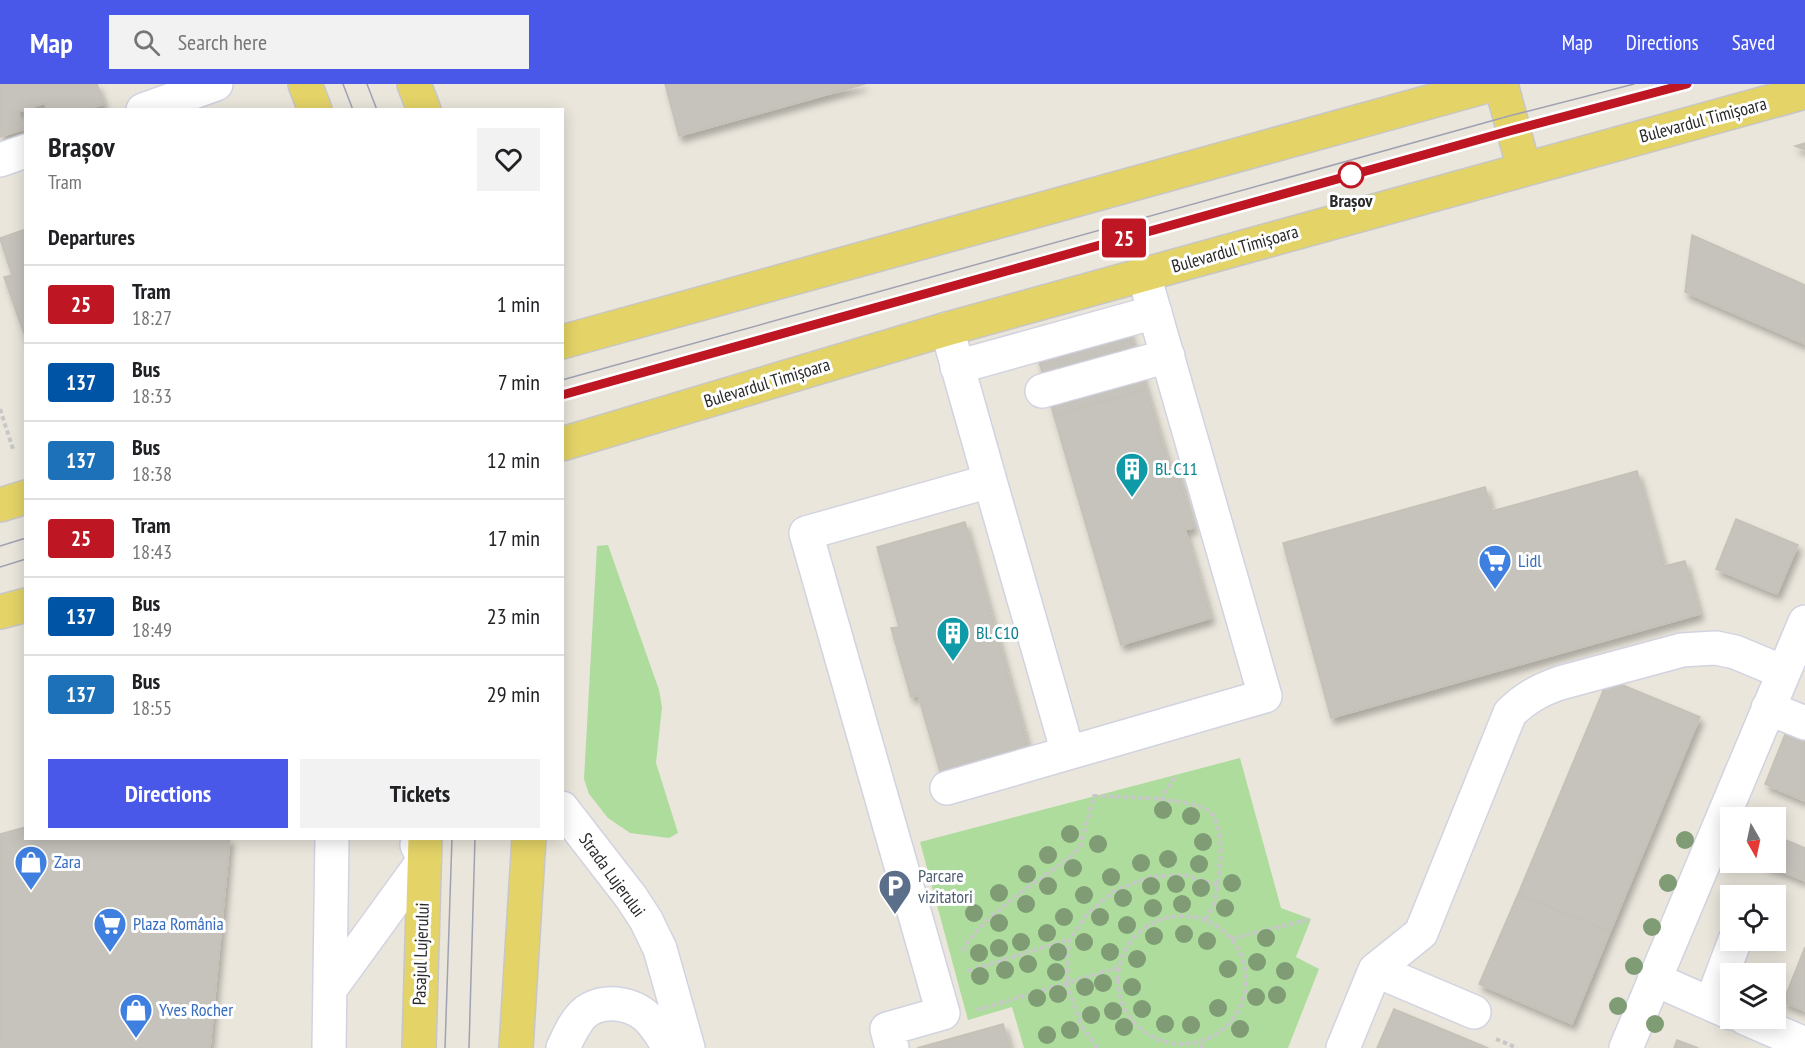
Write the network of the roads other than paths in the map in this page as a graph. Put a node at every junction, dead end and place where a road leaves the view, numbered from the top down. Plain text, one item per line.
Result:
1 (216, 84) edge
2 (305, 84) edge
3 (414, 84) edge
4 (1494, 84) edge
5 (1501, 84) edge
6 (1805, 92) edge
7 (149, 108) edge
8 (314, 108) edge
9 (423, 108) edge
10 (24, 152) edge
11 (0, 160) edge
12 (1524, 169) junction
13 (1144, 275) junction
14 (1155, 312) junction
15 (947, 329) junction
16 (564, 341) edge
17 (1125, 342) dead end
18 (1167, 356) junction
19 (960, 377) junction
20 (1042, 391) dead end
21 (564, 443) edge
22 (990, 481) junction
23 (24, 498) edge
24 (0, 505) edge
25 (896, 530) dead end
26 (24, 606) edge
27 (0, 612) edge
28 (1805, 622) edge
29 (1784, 672) junction
30 (1768, 708) junction
31 (1805, 723) edge
32 (1068, 753) junction
33 (947, 788) dead end
34 (564, 811) edge
35 (332, 840) edge
36 (529, 840) edge
37 (421, 846) edge
38 (1375, 970) junction
39 (1654, 979) junction
40 (331, 988) junction
41 (1720, 1008) edge
42 (1474, 1012) dead end
43 (1769, 1029) edge
44 (1797, 1041) edge
45 (329, 1048) edge
46 (419, 1048) edge
47 (516, 1048) edge
48 (563, 1048) edge
49 (669, 1048) edge
50 (688, 1048) edge
51 (892, 1048) edge
52 (1343, 1048) edge
53 (1626, 1048) edge

1 - 7 street
2 - 8 main road
3 - 9 main road
4 - 16 main road
5 - 12 main road
6 - 12 main road, Bulevardul Timișoara
10 - 11 street
12 - 13 main road, Bulevardul Timișoara
13 - 14 street
13 - 15 main road, Bulevardul Timișoara
14 - 18 street
14 - 19 street
15 - 19 street
15 - 21 main road, Bulevardul Timișoara
17 - 19 street
18 - 20 street
18 - 32 street
19 - 22 street
22 - 25 street
22 - 32 street
22 - 51 street
23 - 24 main road
26 - 27 main road
28 - 29 street
29 - 30 street
29 - 38 street
30 - 31 street
30 - 39 street
32 - 33 street
34 - 50 street, Strada Lujerului
35 - 40 street
36 - 47 main road
37 - 40 street
37 - 46 main road, Pasajul Lujerului
38 - 42 street
38 - 52 street
39 - 41 street
39 - 53 street
40 - 45 street
43 - 44 street
48 - 49 street

